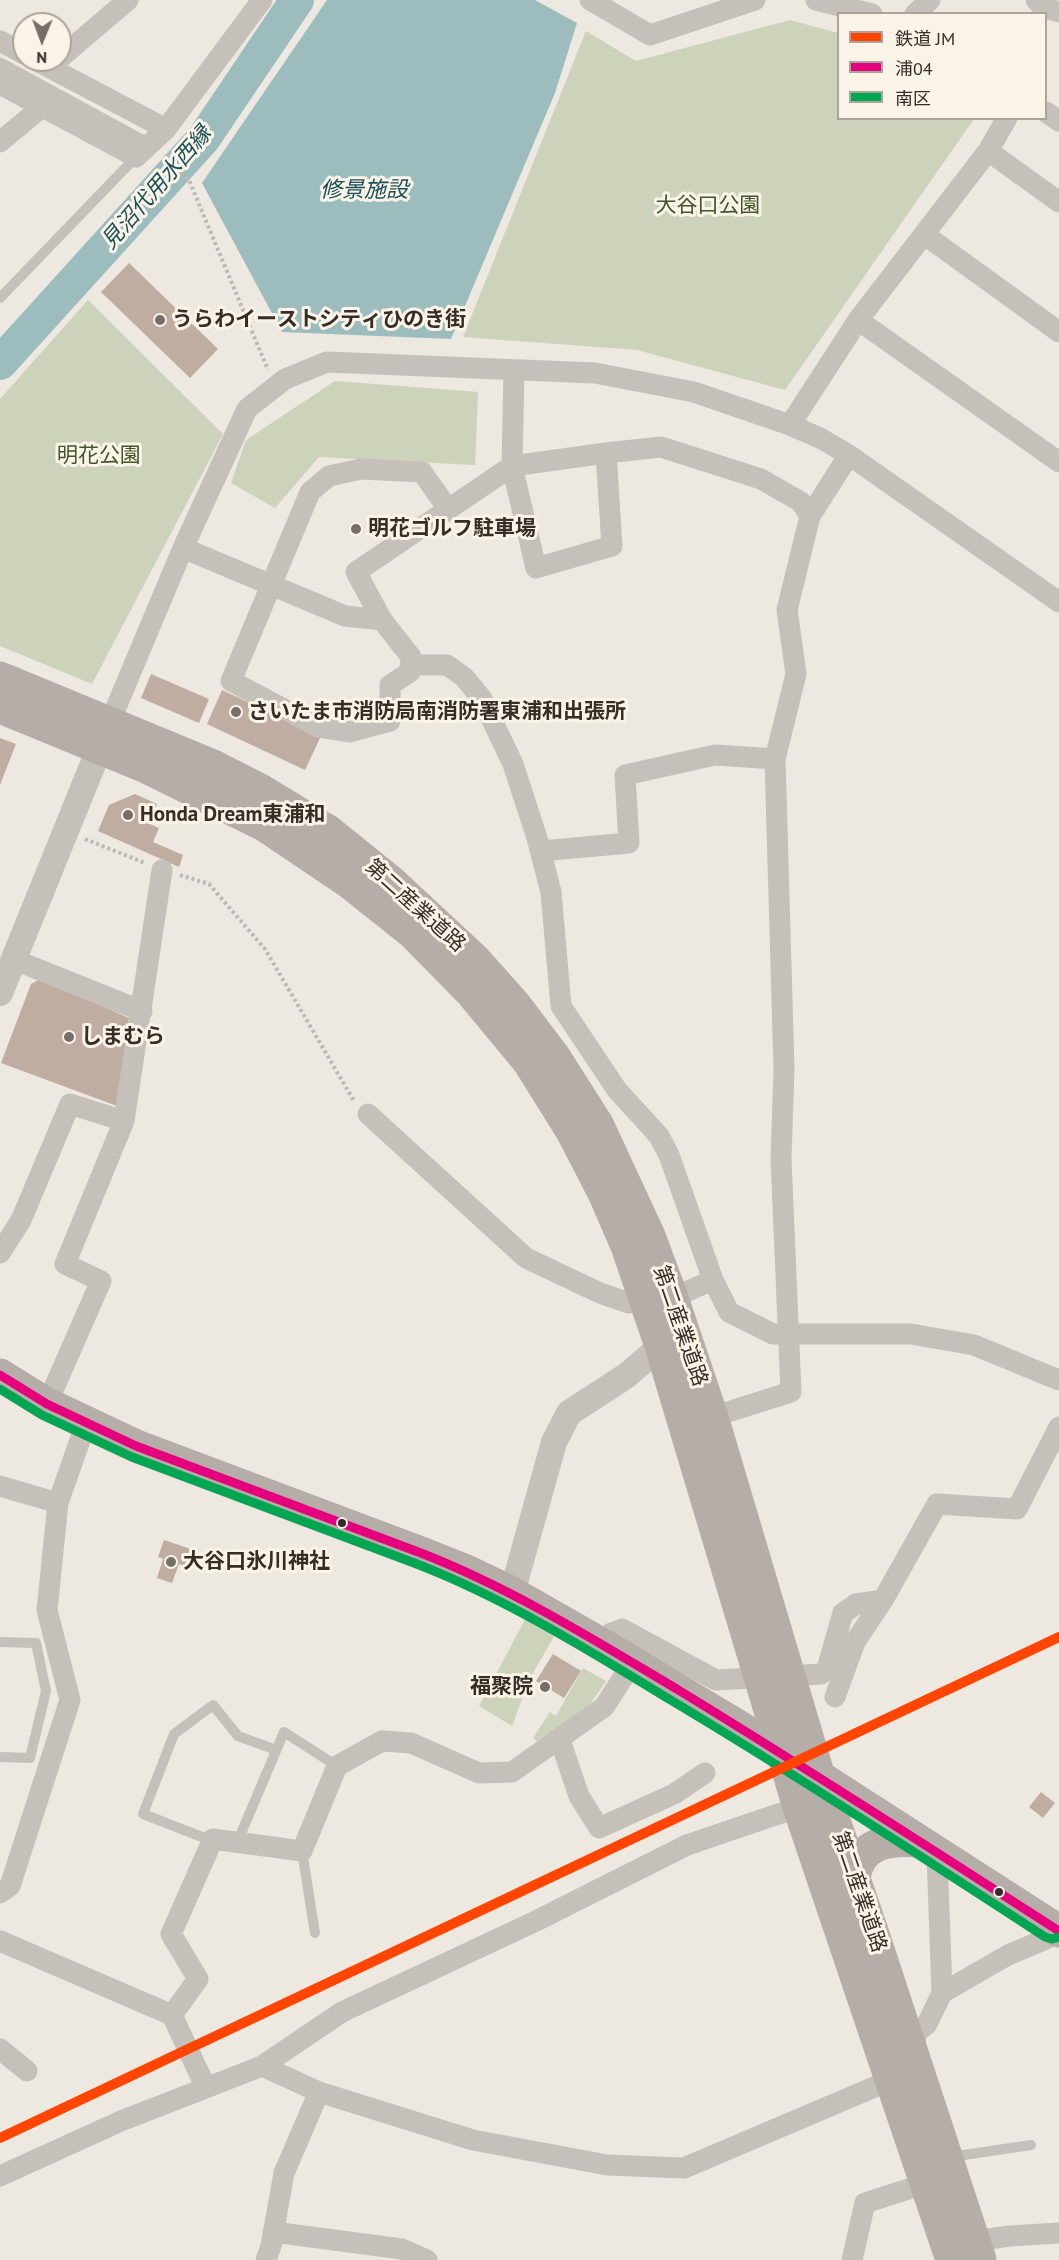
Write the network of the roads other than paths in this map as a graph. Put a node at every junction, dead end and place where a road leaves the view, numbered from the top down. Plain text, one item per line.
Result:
1 (128, 0) edge
2 (262, 0) edge
3 (590, 0) edge
4 (751, 0) edge
5 (816, 0) edge
6 (930, 0) edge
7 (1036, 0) edge
8 (864, 12) edge
9 (917, 12) edge
10 (1059, 12) edge
11 (72, 44) edge
12 (0, 66) edge
13 (69, 72) edge
14 (0, 84) edge
15 (42, 107) junction
16 (1006, 120) edge
17 (166, 129) junction
18 (0, 142) edge
19 (988, 151) junction
20 (150, 153) junction
21 (1059, 202) edge
22 (925, 235) junction
23 (0, 298) edge
24 (858, 320) junction
25 (1059, 332) edge
26 (514, 370) junction
27 (790, 425) junction
28 (606, 453) junction
29 (849, 455) junction
30 (1059, 462) edge
31 (512, 466) junction
32 (448, 509) junction
33 (810, 516) junction
34 (183, 548) junction
35 (269, 585) junction
36 (1059, 602) edge
37 (382, 620) junction
38 (410, 665) junction
39 (0, 678) edge
40 (0, 707) edge
41 (104, 736) junction
42 (775, 759) junction
43 (541, 851) junction
44 (162, 870) road end
45 (15, 960) junction
46 (0, 993) edge
47 (142, 1011) junction
48 (368, 1114) road end
49 (124, 1120) junction
50 (0, 1252) edge
51 (713, 1280) junction
52 (658, 1298) junction
53 (790, 1333) junction
54 (661, 1346) junction
55 (0, 1375) edge
56 (1059, 1380) edge
57 (47, 1404) junction
58 (712, 1417) junction
59 (86, 1423) junction
60 (1059, 1427) edge
61 (0, 1486) edge
62 (58, 1503) junction
63 (512, 1593) junction
64 (751, 1596) junction
65 (883, 1600) junction
66 (0, 1642) edge
67 (603, 1645) junction
68 (632, 1664) junction
69 (835, 1697) dead end
70 (560, 1740) junction
71 (276, 1750) junction
72 (784, 1754) junction
73 (0, 1757) edge
74 (337, 1766) junction
75 (705, 1773) dead end
76 (819, 1777) junction
77 (799, 1807) junction
78 (213, 1839) junction
79 (237, 1843) junction
80 (927, 1848) junction
81 (302, 1851) junction
82 (7, 1872) edge
83 (854, 1878) junction
84 (0, 1893) edge
85 (1057, 1924) edge
86 (315, 1933) dead end
87 (859, 1940) junction
88 (0, 1941) edge
89 (942, 1992) junction
90 (172, 2015) junction
91 (0, 2049) edge
92 (262, 2066) junction
93 (903, 2070) junction
94 (27, 2071) dead end
95 (207, 2088) junction
96 (319, 2092) junction
97 (1031, 2145) dead end
98 (937, 2170) junction
99 (0, 2176) edge
100 (273, 2232) junction
101 (1059, 2233) edge
102 (968, 2254) edge
103 (266, 2260) edge
104 (427, 2260) edge
105 (852, 2260) edge

1 - 11 street
2 - 17 street
3 - 4 street
5 - 8 street
6 - 9 street
7 - 10 street
12 - 20 street
13 - 17 street
14 - 15 street
15 - 18 street
15 - 20 street
16 - 19 street
17 - 20 street
19 - 21 street
19 - 22 street
20 - 23 lane
22 - 24 street
22 - 25 street
24 - 27 street
24 - 30 street
26 - 27 street
26 - 31 street
26 - 34 street
27 - 29 street
28 - 31 street
28 - 31 street
28 - 33 street
29 - 33 street
29 - 36 street
31 - 32 street
32 - 35 street
32 - 37 street
33 - 42 street
34 - 35 street
34 - 41 street
35 - 37 street
35 - 38 street
37 - 38 street
38 - 43 street
39 - 41 main road, 第二産業道路
40 - 41 main road, 第二産業道路
41 - 45 street
41 - 52 main road, 第二産業道路
42 - 43 street
42 - 53 street
43 - 51 street
44 - 47 street
45 - 46 street
45 - 47 street
47 - 49 street
48 - 52 street
49 - 50 street
49 - 57 street
51 - 52 street
51 - 53 street
52 - 54 main road, 第二産業道路
52 - 58 main road, 第二産業道路
53 - 56 street
53 - 58 street
54 - 63 street
54 - 64 main road, 第二産業道路
55 - 57 main road
57 - 59 main road
58 - 64 main road, 第二産業道路
59 - 62 street
59 - 63 main road
60 - 65 street
61 - 62 street
62 - 82 street
63 - 67 main road
64 - 72 main road, 第二産業道路
64 - 76 main road, 第二産業道路
65 - 67 street
65 - 69 street
66 - 73 lane
67 - 68 main road
68 - 70 street
68 - 72 main road
70 - 74 street
70 - 75 street
71 - 74 lane
71 - 78 lane
71 - 79 lane
72 - 76 main road
72 - 77 main road, 第二産業道路
74 - 81 street
76 - 80 main road
76 - 83 main road, 第二産業道路
77 - 87 main road, 第二産業道路
77 - 92 street
78 - 79 street
78 - 90 street
79 - 81 street
80 - 83 main road
80 - 85 main road
80 - 89 street
81 - 86 lane
82 - 84 street
83 - 87 main road, 第二産業道路
85 - 89 street
87 - 93 main road, 第二産業道路
88 - 90 street
89 - 93 street
90 - 95 street
91 - 94 street
92 - 95 street
92 - 96 street
93 - 96 street
93 - 98 main road, 第二産業道路
95 - 99 street
96 - 100 street
97 - 98 lane
98 - 102 main road, 第二産業道路
98 - 105 street
100 - 103 street
100 - 104 street
101 - 102 street

